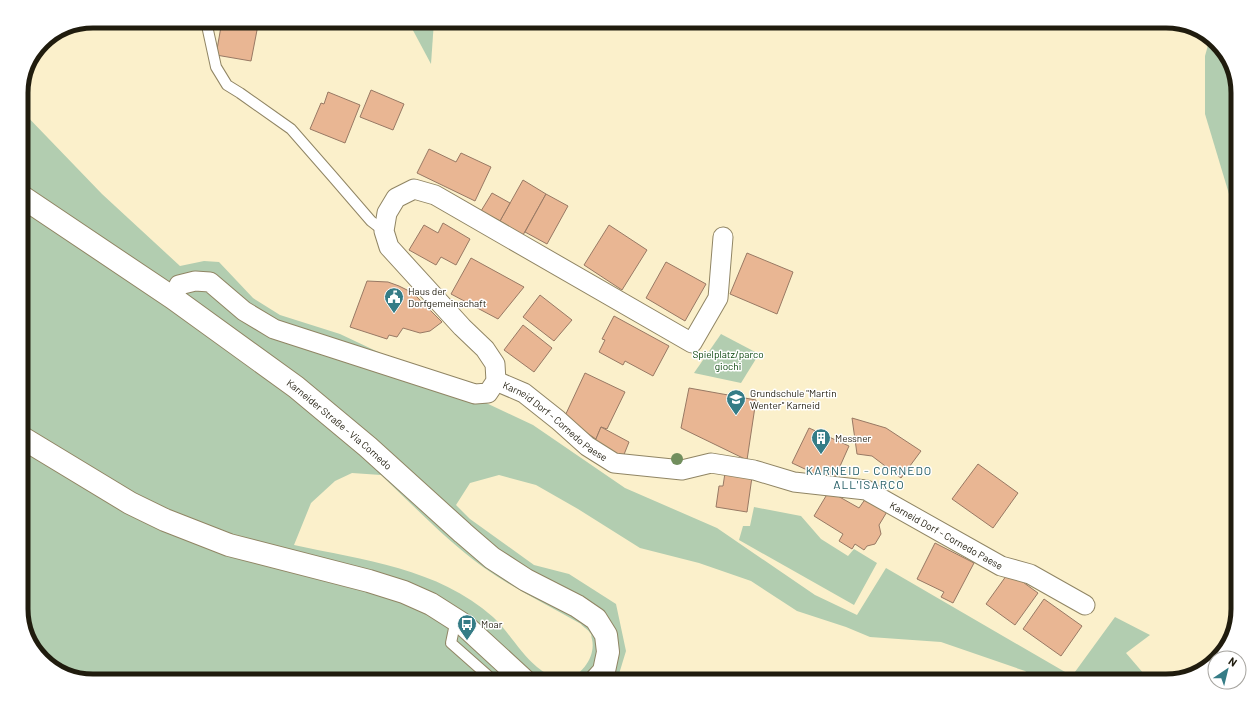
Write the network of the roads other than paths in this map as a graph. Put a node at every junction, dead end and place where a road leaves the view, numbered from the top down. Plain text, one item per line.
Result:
1 (208, 28) edge
2 (28, 201) edge
3 (384, 231) junction
4 (723, 237) dead end
5 (173, 298) junction
6 (496, 381) junction
7 (28, 442) edge
8 (1084, 605) dead end
9 (456, 619) junction
10 (486, 674) edge
11 (518, 674) edge
12 (601, 674) edge

1 - 3 lane
2 - 5 street, Karneider Straße - Via Cornedo
3 - 4 street
3 - 6 street, Karneid Dorf - Cornedo Paese
5 - 6 street, Karneid Dorf - Cornedo Paese
5 - 12 street, Karneider Straße - Via Cornedo
6 - 8 street, Karneid Dorf - Cornedo Paese
7 - 9 street
9 - 10 lane
9 - 11 street

